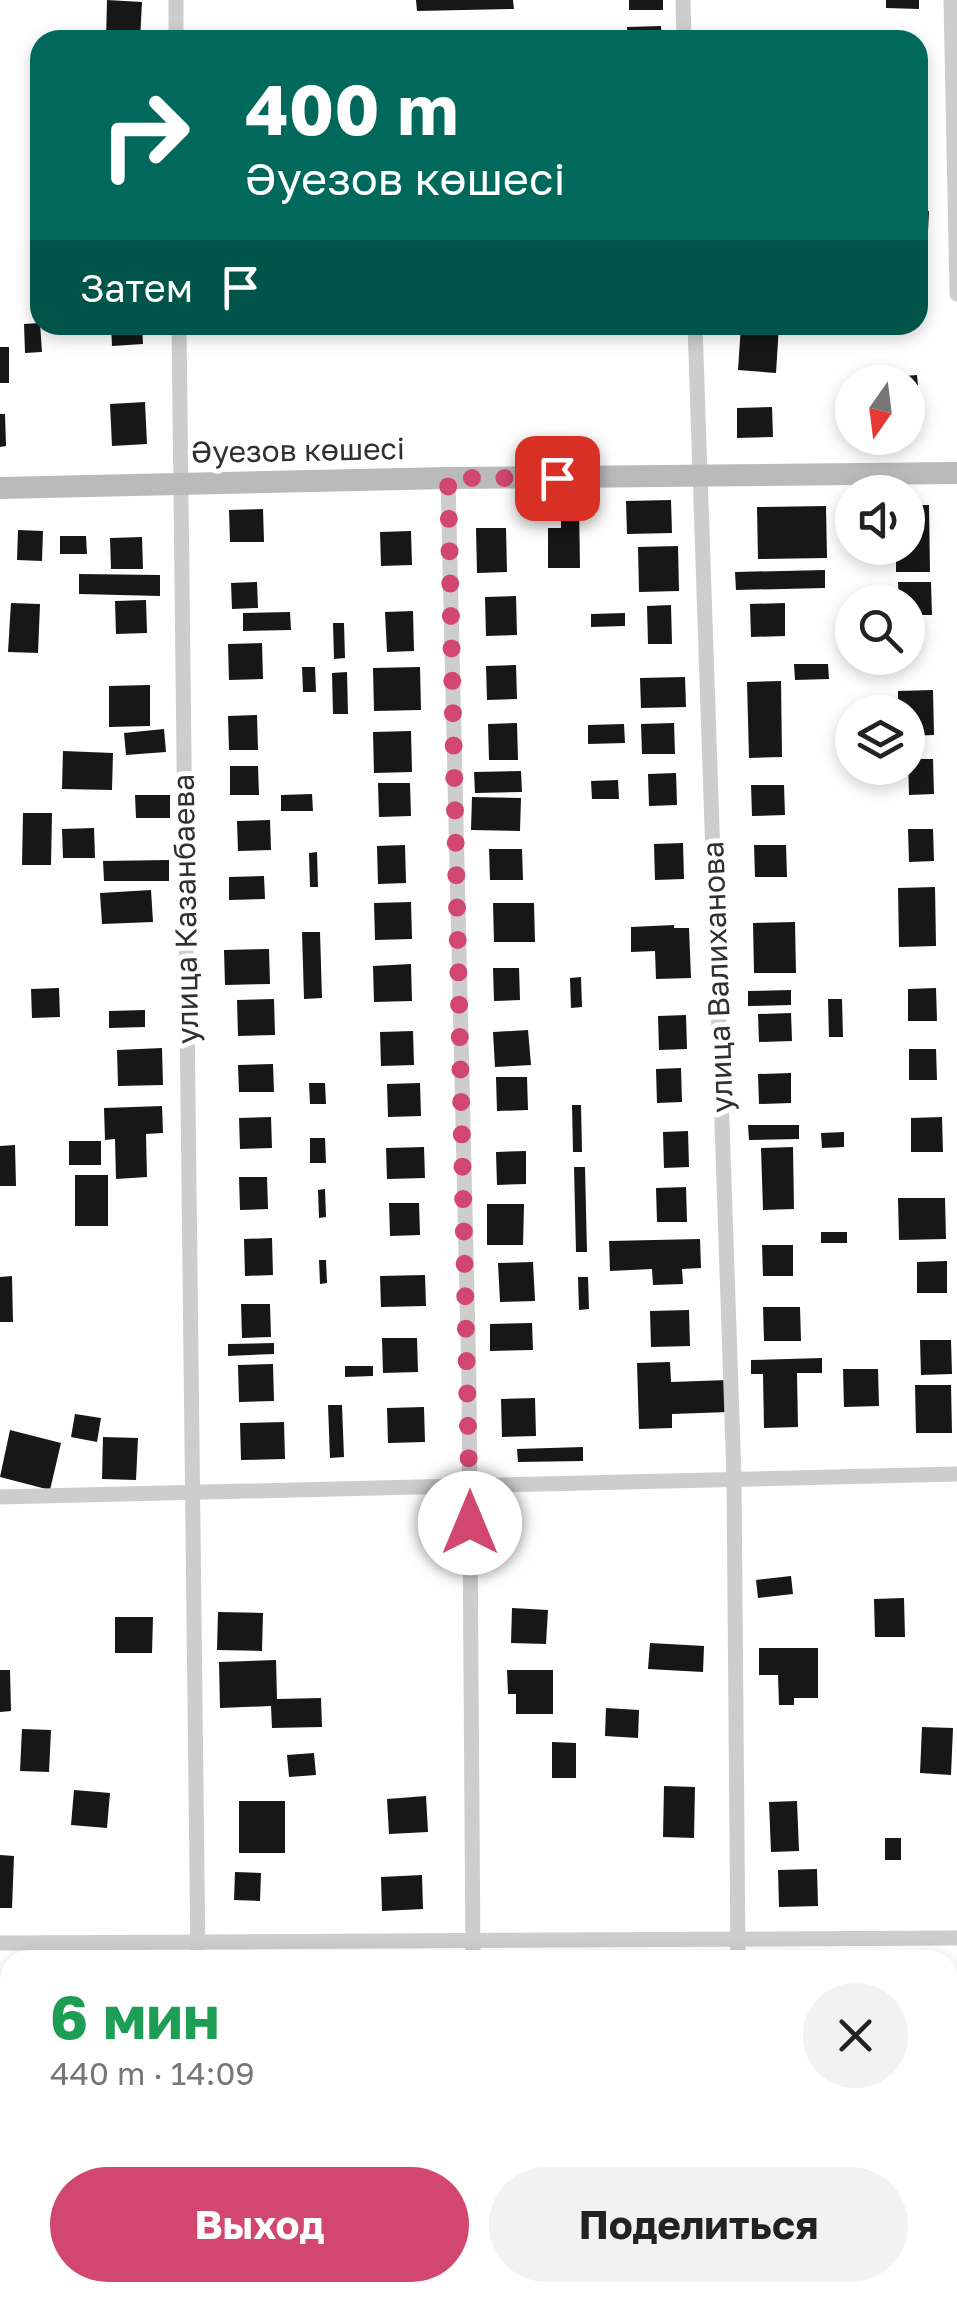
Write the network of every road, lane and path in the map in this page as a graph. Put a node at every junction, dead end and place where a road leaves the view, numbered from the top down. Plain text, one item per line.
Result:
1 (176, 0) edge
2 (684, 0) edge
3 (951, 0) edge
4 (176, 30) edge
5 (684, 30) edge
6 (957, 294) edge
7 (179, 335) edge
8 (695, 335) edge
9 (957, 473) edge
10 (448, 478) junction
11 (702, 478) junction
12 (181, 484) junction
13 (0, 488) edge
14 (957, 1474) edge
15 (734, 1477) junction
16 (470, 1485) junction
17 (192, 1492) junction
18 (0, 1498) edge
19 (957, 1938) edge
20 (739, 1940) junction
21 (472, 1941) junction
22 (198, 1942) junction
23 (0, 1944) edge
24 (198, 1950) edge
25 (472, 1950) edge
26 (738, 1950) edge

1 - 4 street
2 - 5 street
3 - 6 street
7 - 12 street, улица Казанбаева
8 - 11 street, улица Валиханова
9 - 11 main road, Әуезов көшесі
10 - 11 main road, Әуезов көшесі
10 - 12 main road, Әуезов көшесі
10 - 16 street
11 - 15 street, улица Валиханова
12 - 13 main road, Әуезов көшесі
12 - 17 street, улица Казанбаева
14 - 15 street
15 - 16 street
15 - 20 street, улица Валиханова
16 - 17 street
16 - 21 street
17 - 18 street
17 - 22 street, улица Казанбаева
19 - 20 street
20 - 21 street
20 - 26 street, улица Валиханова
21 - 22 street
21 - 25 street
22 - 23 street
22 - 24 street, улица Казанбаева

